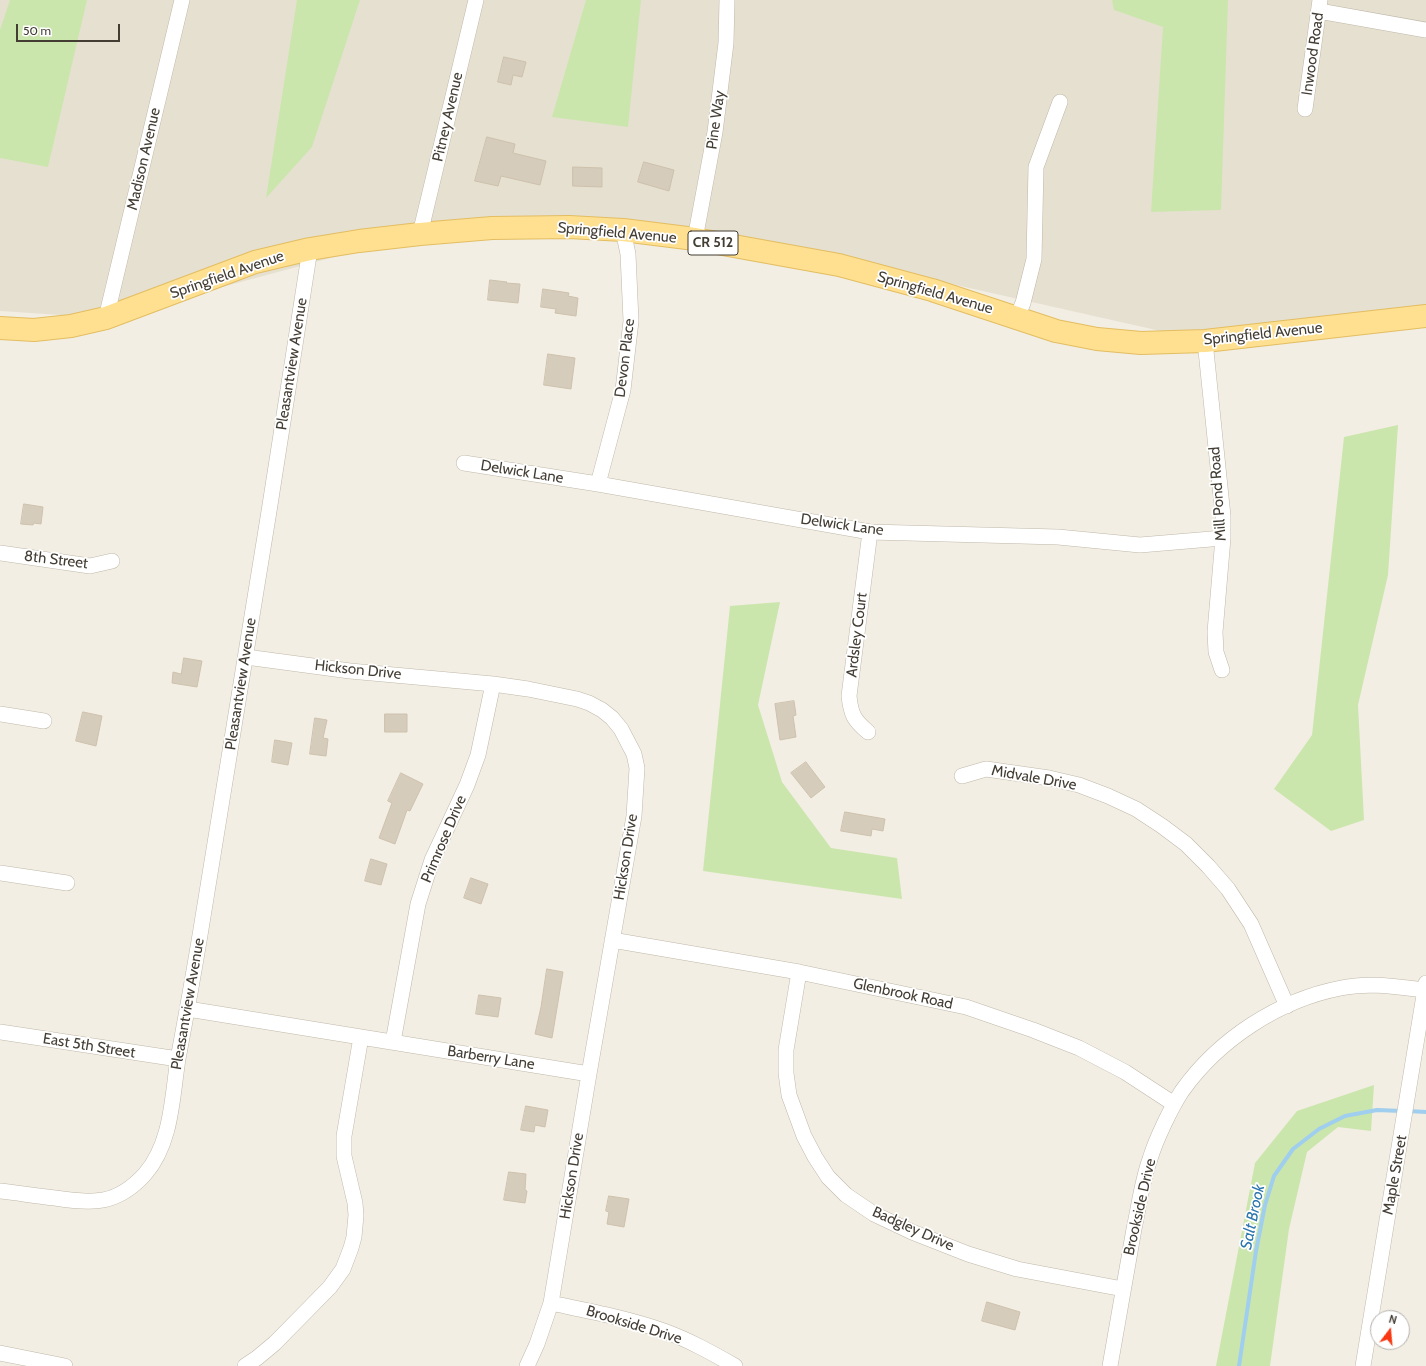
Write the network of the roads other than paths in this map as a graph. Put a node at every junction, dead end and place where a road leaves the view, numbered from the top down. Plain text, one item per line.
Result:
1 (182, 0) edge
2 (476, 0) edge
3 (727, 0) edge
4 (1319, 5) edge
5 (1426, 30) edge
6 (1060, 102) dead end
7 (1305, 109) dead end
8 (623, 230) junction
9 (420, 234) junction
10 (695, 239) junction
11 (310, 249) junction
12 (1426, 316) edge
13 (1017, 317) junction
14 (106, 318) junction
15 (0, 328) edge
16 (1205, 341) junction
17 (464, 463) dead end
18 (598, 484) junction
19 (870, 532) junction
20 (1223, 538) junction
21 (0, 552) edge
22 (112, 561) dead end
23 (246, 657) junction
24 (1222, 670) dead end
25 (493, 684) junction
26 (0, 714) edge
27 (44, 721) dead end
28 (868, 732) dead end
29 (962, 776) dead end
30 (0, 874) edge
31 (67, 883) dead end
32 (612, 940) junction
33 (799, 972) junction
34 (1425, 987) edge
35 (1288, 1006) junction
36 (188, 1009) junction
37 (0, 1032) edge
38 (361, 1037) junction
39 (393, 1042) junction
40 (178, 1059) junction
41 (589, 1074) junction
42 (1174, 1104) junction
43 (0, 1191) edge
44 (1123, 1289) junction
45 (551, 1303) junction
46 (0, 1353) edge
47 (65, 1366) edge
48 (245, 1366) edge
49 (527, 1366) edge
50 (735, 1366) edge
51 (1110, 1366) edge
52 (1363, 1366) edge

1 - 14 street, Madison Avenue
2 - 9 street, Pitney Avenue
3 - 10 street, Pine Way
4 - 5 street
4 - 7 street, Inwood Road
6 - 13 street
8 - 9 main road, Springfield Avenue / CR 512
8 - 10 main road, Springfield Avenue / CR 512
8 - 18 street, Devon Place
9 - 11 main road, Springfield Avenue / CR 512
10 - 13 main road, Springfield Avenue / CR 512
11 - 14 main road, Springfield Avenue / CR 512
11 - 23 street, Pleasantview Avenue
12 - 16 main road, Springfield Avenue / CR 512
13 - 16 main road, Springfield Avenue / CR 512
14 - 15 main road, Springfield Avenue / CR 512
16 - 20 street, Mill Pond Road
17 - 18 street, Delwick Lane
18 - 19 street, Delwick Lane
19 - 20 street, Delwick Lane
19 - 28 street, Ardsley Court
20 - 24 street, Mill Pond Road
21 - 22 street, 8th Street
23 - 25 street, Hickson Drive
23 - 36 street, Pleasantview Avenue
25 - 32 street, Hickson Drive
25 - 39 street, Primrose Drive
26 - 27 street
29 - 35 street, Midvale Drive
30 - 31 street
32 - 33 street, Glenbrook Road
32 - 41 street, Hickson Drive
33 - 42 street, Glenbrook Road
33 - 44 street, Badgley Drive
34 - 35 street, Brookside Drive
34 - 52 street, Maple Street
35 - 42 street, Brookside Drive
36 - 38 street
36 - 40 street, Pleasantview Avenue
37 - 40 street, East 5th Street
38 - 39 street, Barberry Lane
38 - 48 street
39 - 41 street, Barberry Lane
40 - 43 street, Pleasantview Avenue
41 - 45 street, Hickson Drive
42 - 44 street, Brookside Drive
44 - 51 street, Brookside Drive
45 - 49 street, Hickson Drive
45 - 50 street, Brookside Drive
46 - 47 street

